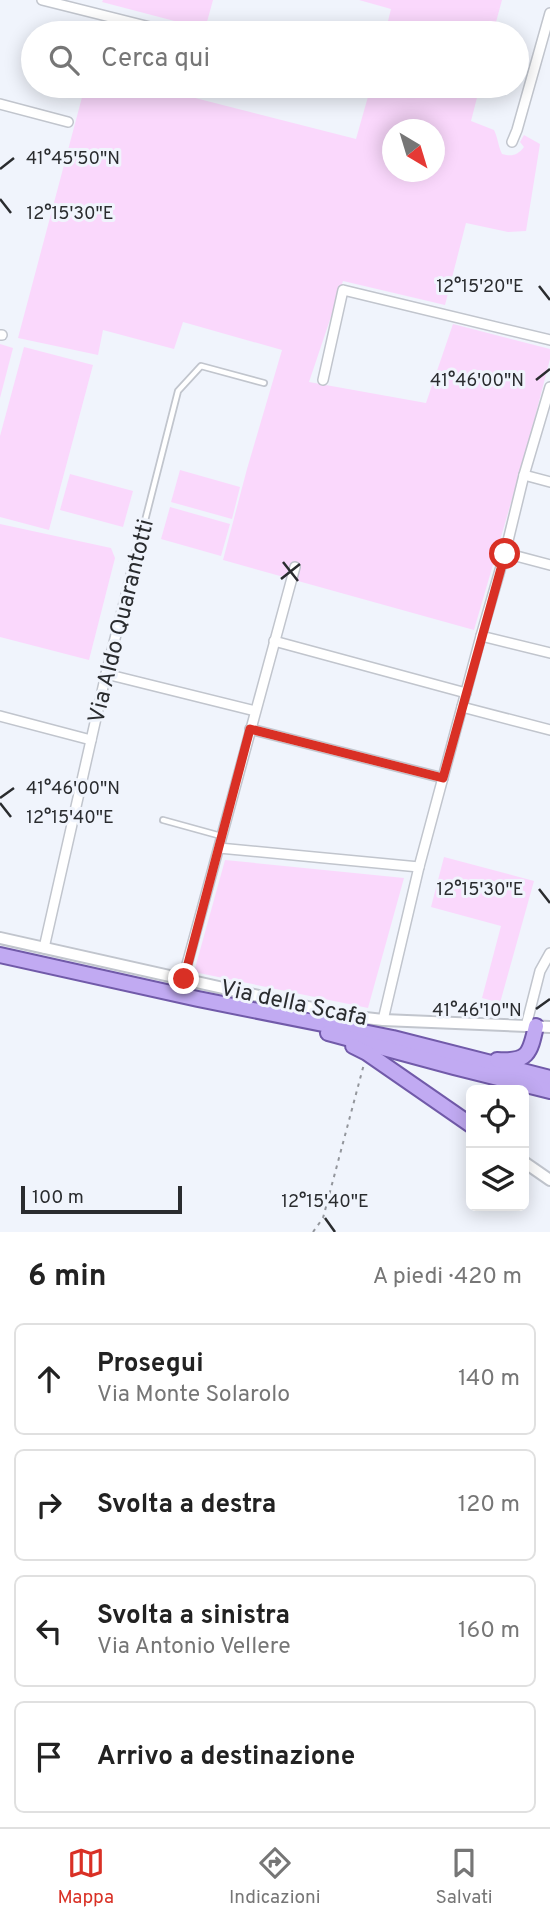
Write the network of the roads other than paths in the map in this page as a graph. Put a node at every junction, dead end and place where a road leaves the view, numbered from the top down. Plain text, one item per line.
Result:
1 (42, 0) edge
2 (550, 13) edge
3 (126, 21) edge
4 (529, 87) edge
5 (526, 98) edge
6 (0, 104) edge
7 (68, 122) dead end
8 (512, 142) dead end
9 (550, 340) edge
10 (323, 380) dead end
11 (264, 383) dead end
12 (550, 387) edge
13 (524, 475) junction
14 (550, 482) edge
15 (136, 552) joint
16 (505, 554) junction
17 (550, 565) edge
18 (295, 566) dead end
19 (481, 636) junction
20 (274, 641) junction
21 (550, 653) edge
22 (106, 674) junction
23 (466, 693) junction
24 (462, 706) junction
25 (255, 711) junction
26 (0, 716) edge
27 (250, 729) junction
28 (550, 730) edge
29 (91, 740) junction
30 (443, 778) junction
31 (163, 820) dead end
32 (222, 836) junction
33 (219, 848) junction
34 (419, 867) junction
35 (0, 938) edge
36 (44, 948) junction
37 (550, 953) edge
38 (0, 955) edge
39 (184, 979) junction
40 (198, 999) junction
41 (383, 1020) junction
42 (537, 1026) edge
43 (327, 1032) junction
44 (468, 1057) junction
45 (529, 1087) edge
46 (548, 1087) edge
47 (466, 1122) edge
48 (529, 1165) edge
49 (550, 1180) edge

1 - 3 street
2 - 4 street
5 - 8 street
6 - 7 street
9 - 10 street
11 - 15 lane, Via Aldo Quarantotti
12 - 13 street
13 - 14 street
13 - 16 street
15 - 22 street, Via Aldo Quarantotti
16 - 17 street
16 - 19 street
18 - 20 street
19 - 21 street
19 - 23 street
20 - 23 street
20 - 25 street
22 - 25 street
22 - 29 street, Via Aldo Quarantotti
23 - 24 street
24 - 28 street
24 - 30 street
25 - 27 street
26 - 29 street
27 - 30 street
27 - 32 street
29 - 36 street, Via Aldo Quarantotti
30 - 34 street
31 - 32 lane
32 - 33 street
33 - 34 street
33 - 39 street
34 - 41 street
35 - 36 street, Via della Scafa
36 - 39 street, Via della Scafa
37 - 42 street
38 - 40 main road
39 - 41 street, Via della Scafa
40 - 43 main road
40 - 44 main road
41 - 42 street, Via della Scafa
42 - 44 main road
43 - 46 main road
43 - 47 main road
44 - 46 main road
45 - 46 main road
48 - 49 street

